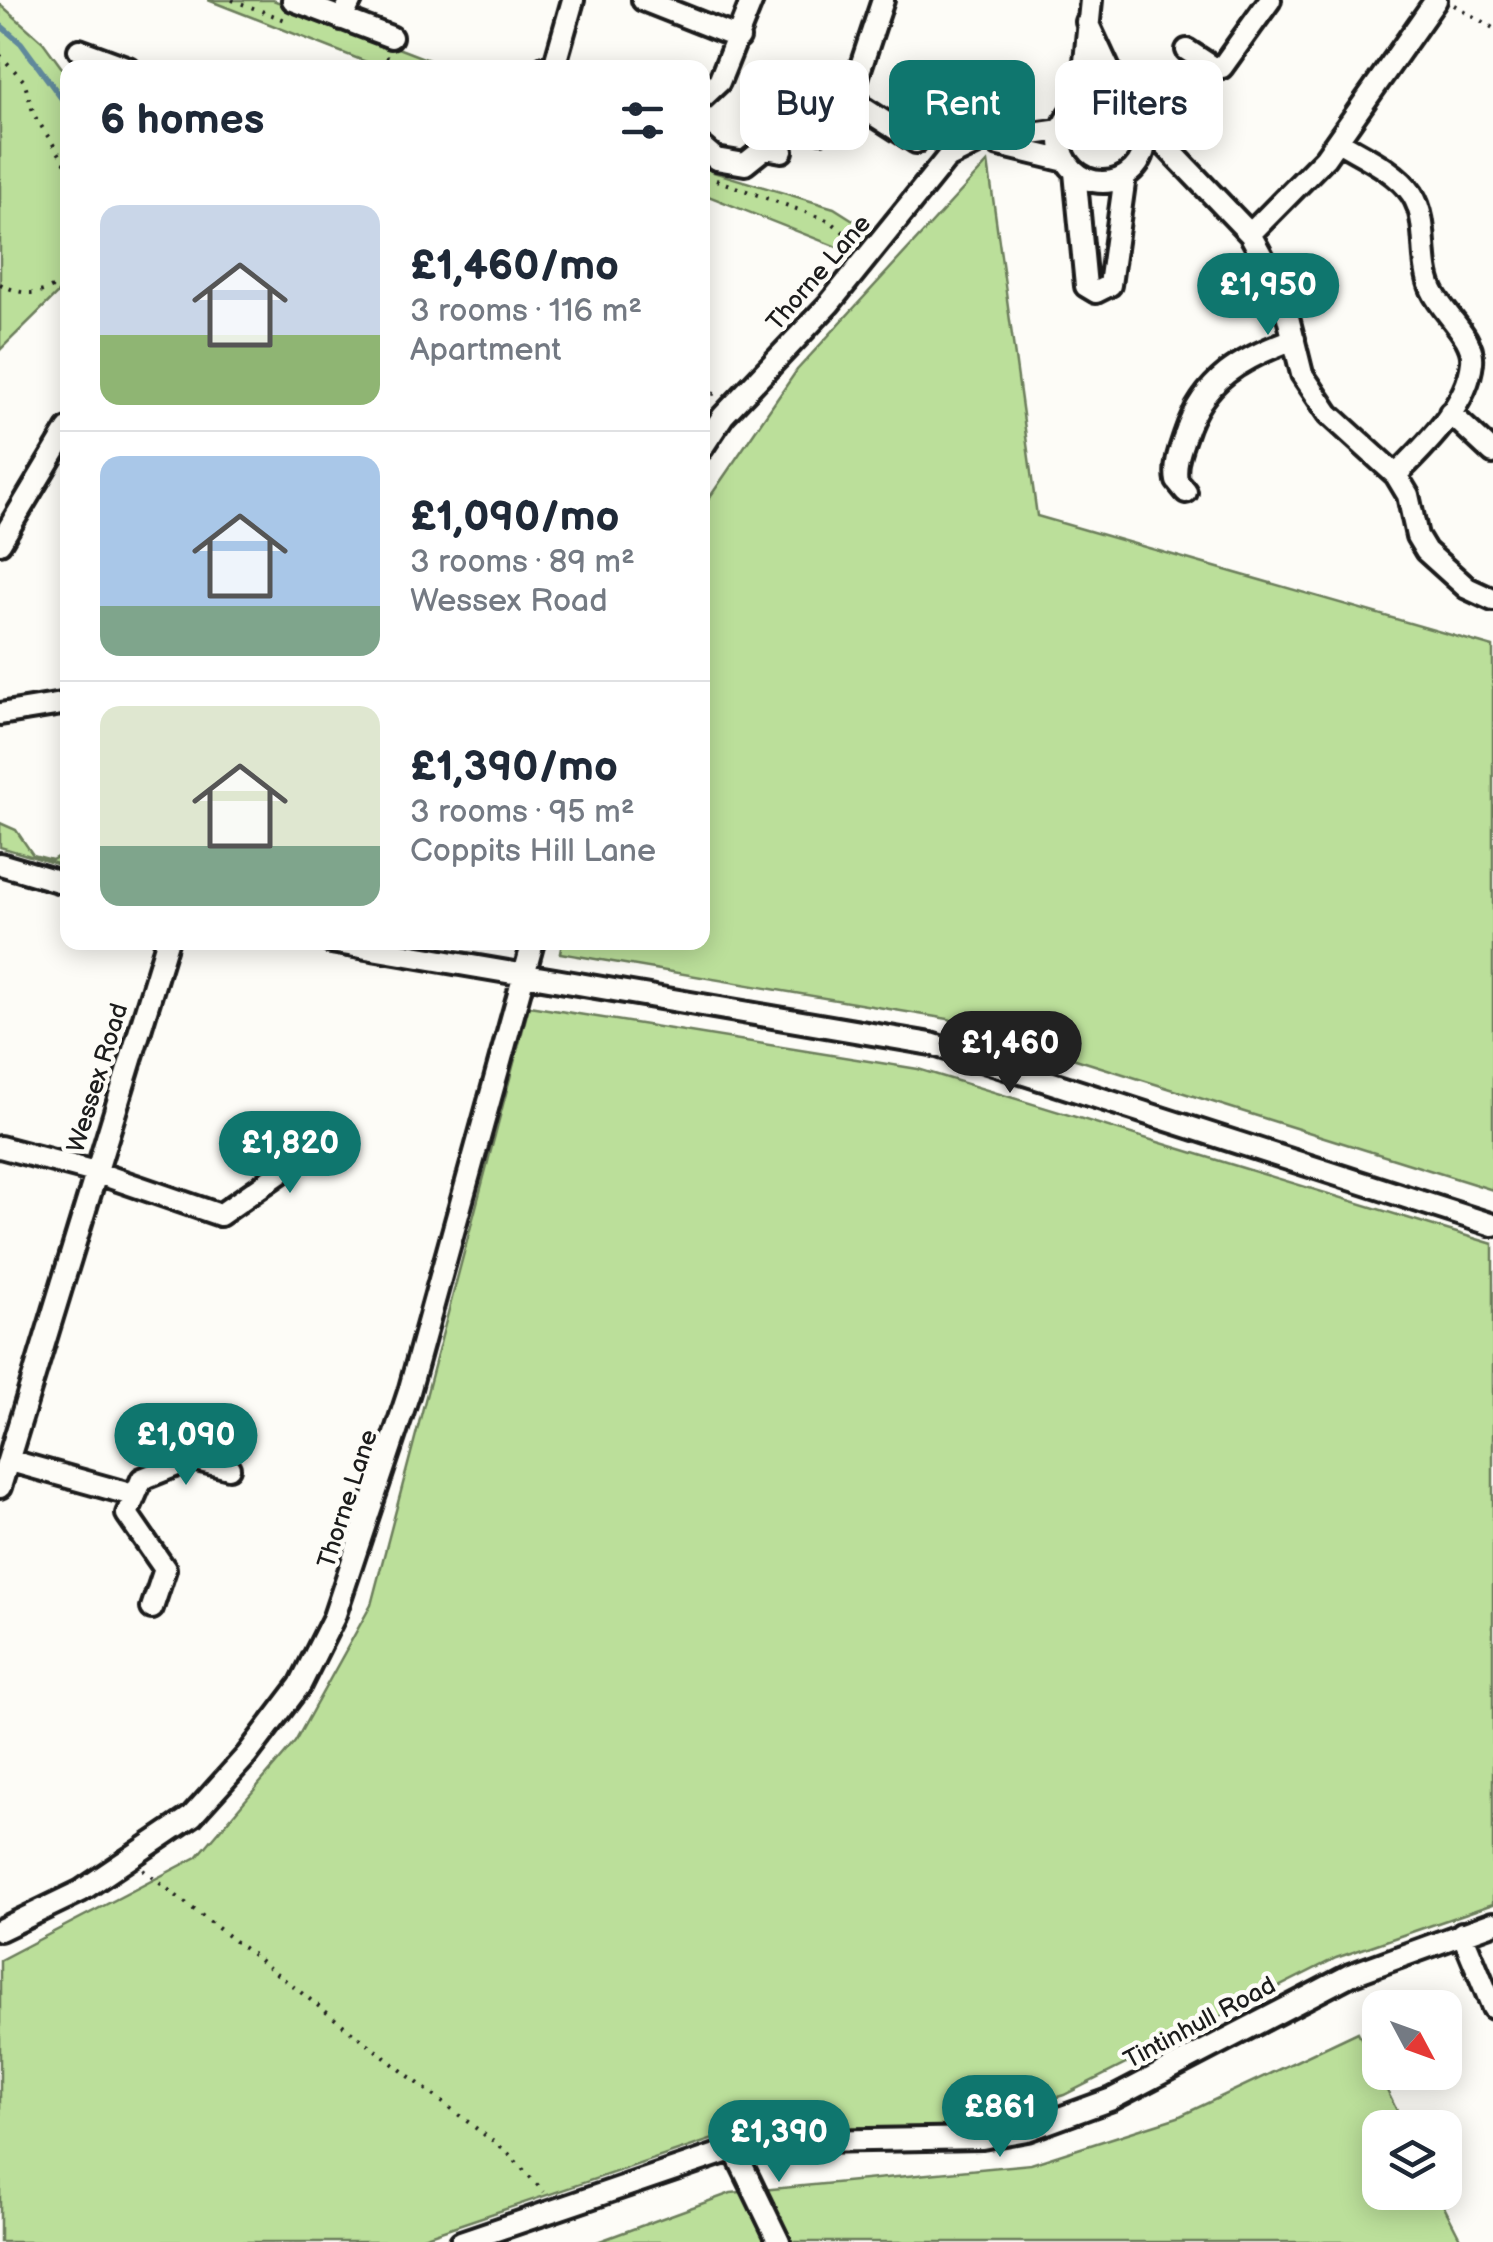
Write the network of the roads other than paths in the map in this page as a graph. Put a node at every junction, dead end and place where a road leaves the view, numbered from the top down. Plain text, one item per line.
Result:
1 (294, 0) edge
2 (574, 0) edge
3 (643, 0) edge
4 (752, 0) edge
5 (883, 0) edge
6 (1270, 0) edge
7 (1436, 0) edge
8 (347, 9) edge
9 (1088, 10) edge
10 (391, 38) dead end
11 (739, 38) junction
12 (79, 50) dead end
13 (1187, 50) dead end
14 (106, 60) edge
15 (556, 60) edge
16 (865, 60) edge
17 (1085, 60) edge
18 (1108, 60) edge
19 (710, 90) edge
20 (1338, 140) junction
21 (964, 150) edge
22 (1010, 150) edge
23 (1066, 150) edge
24 (1144, 150) edge
25 (1169, 150) edge
26 (782, 152) dead end
27 (710, 154) edge
28 (1141, 159) junction
29 (1070, 167) junction
30 (1190, 173) junction
31 (1125, 176) junction
32 (1250, 234) junction
33 (1294, 339) junction
34 (1493, 347) edge
35 (1473, 360) junction
36 (1450, 414) junction
37 (710, 436) edge
38 (60, 442) edge
39 (1493, 453) edge
40 (1396, 475) junction
41 (1186, 492) dead end
42 (0, 543) edge
43 (1493, 600) edge
44 (60, 705) edge
45 (0, 714) edge
46 (0, 864) edge
47 (60, 882) edge
48 (164, 950) edge
49 (373, 950) edge
50 (531, 950) edge
51 (524, 978) junction
52 (300, 1133) dead end
53 (0, 1147) edge
54 (95, 1172) junction
55 (1493, 1225) edge
56 (11, 1461) junction
57 (228, 1468) dead end
58 (0, 1488) edge
59 (134, 1495) junction
60 (152, 1608) dead end
61 (1493, 1923) edge
62 (0, 1930) edge
63 (1462, 1933) junction
64 (1493, 2008) edge
65 (734, 2150) junction
66 (461, 2242) edge
67 (778, 2242) edge

1 - 8 street
2 - 15 street
3 - 11 street
4 - 11 street
5 - 16 street
6 - 13 street
7 - 20 street
8 - 10 street
9 - 17 street
9 - 18 street
11 - 19 street
12 - 14 street
20 - 32 street
20 - 35 street
21 - 37 street, Thorne Lane
22 - 29 street
23 - 29 street
24 - 28 street
25 - 30 street
26 - 27 street
28 - 30 street
28 - 31 street
29 - 31 street
29 - 31 street
30 - 32 street
32 - 33 street
33 - 40 street
33 - 41 street
34 - 35 street
35 - 36 street
36 - 39 street
36 - 40 street
38 - 42 street
40 - 43 street
44 - 45 street
46 - 47 street
48 - 54 street, Wessex Road
49 - 51 street
50 - 51 street, Thorne Lane
51 - 55 street
51 - 62 street, Thorne Lane
52 - 54 street, Wessex Road
53 - 54 street
54 - 56 street, Wessex Road
56 - 58 street, Wessex Road
56 - 59 street
57 - 59 street
59 - 60 street
61 - 63 street, Tintinhull Road
63 - 64 street
63 - 65 street, Tintinhull Road
65 - 66 street, Tintinhull Road
65 - 67 street

